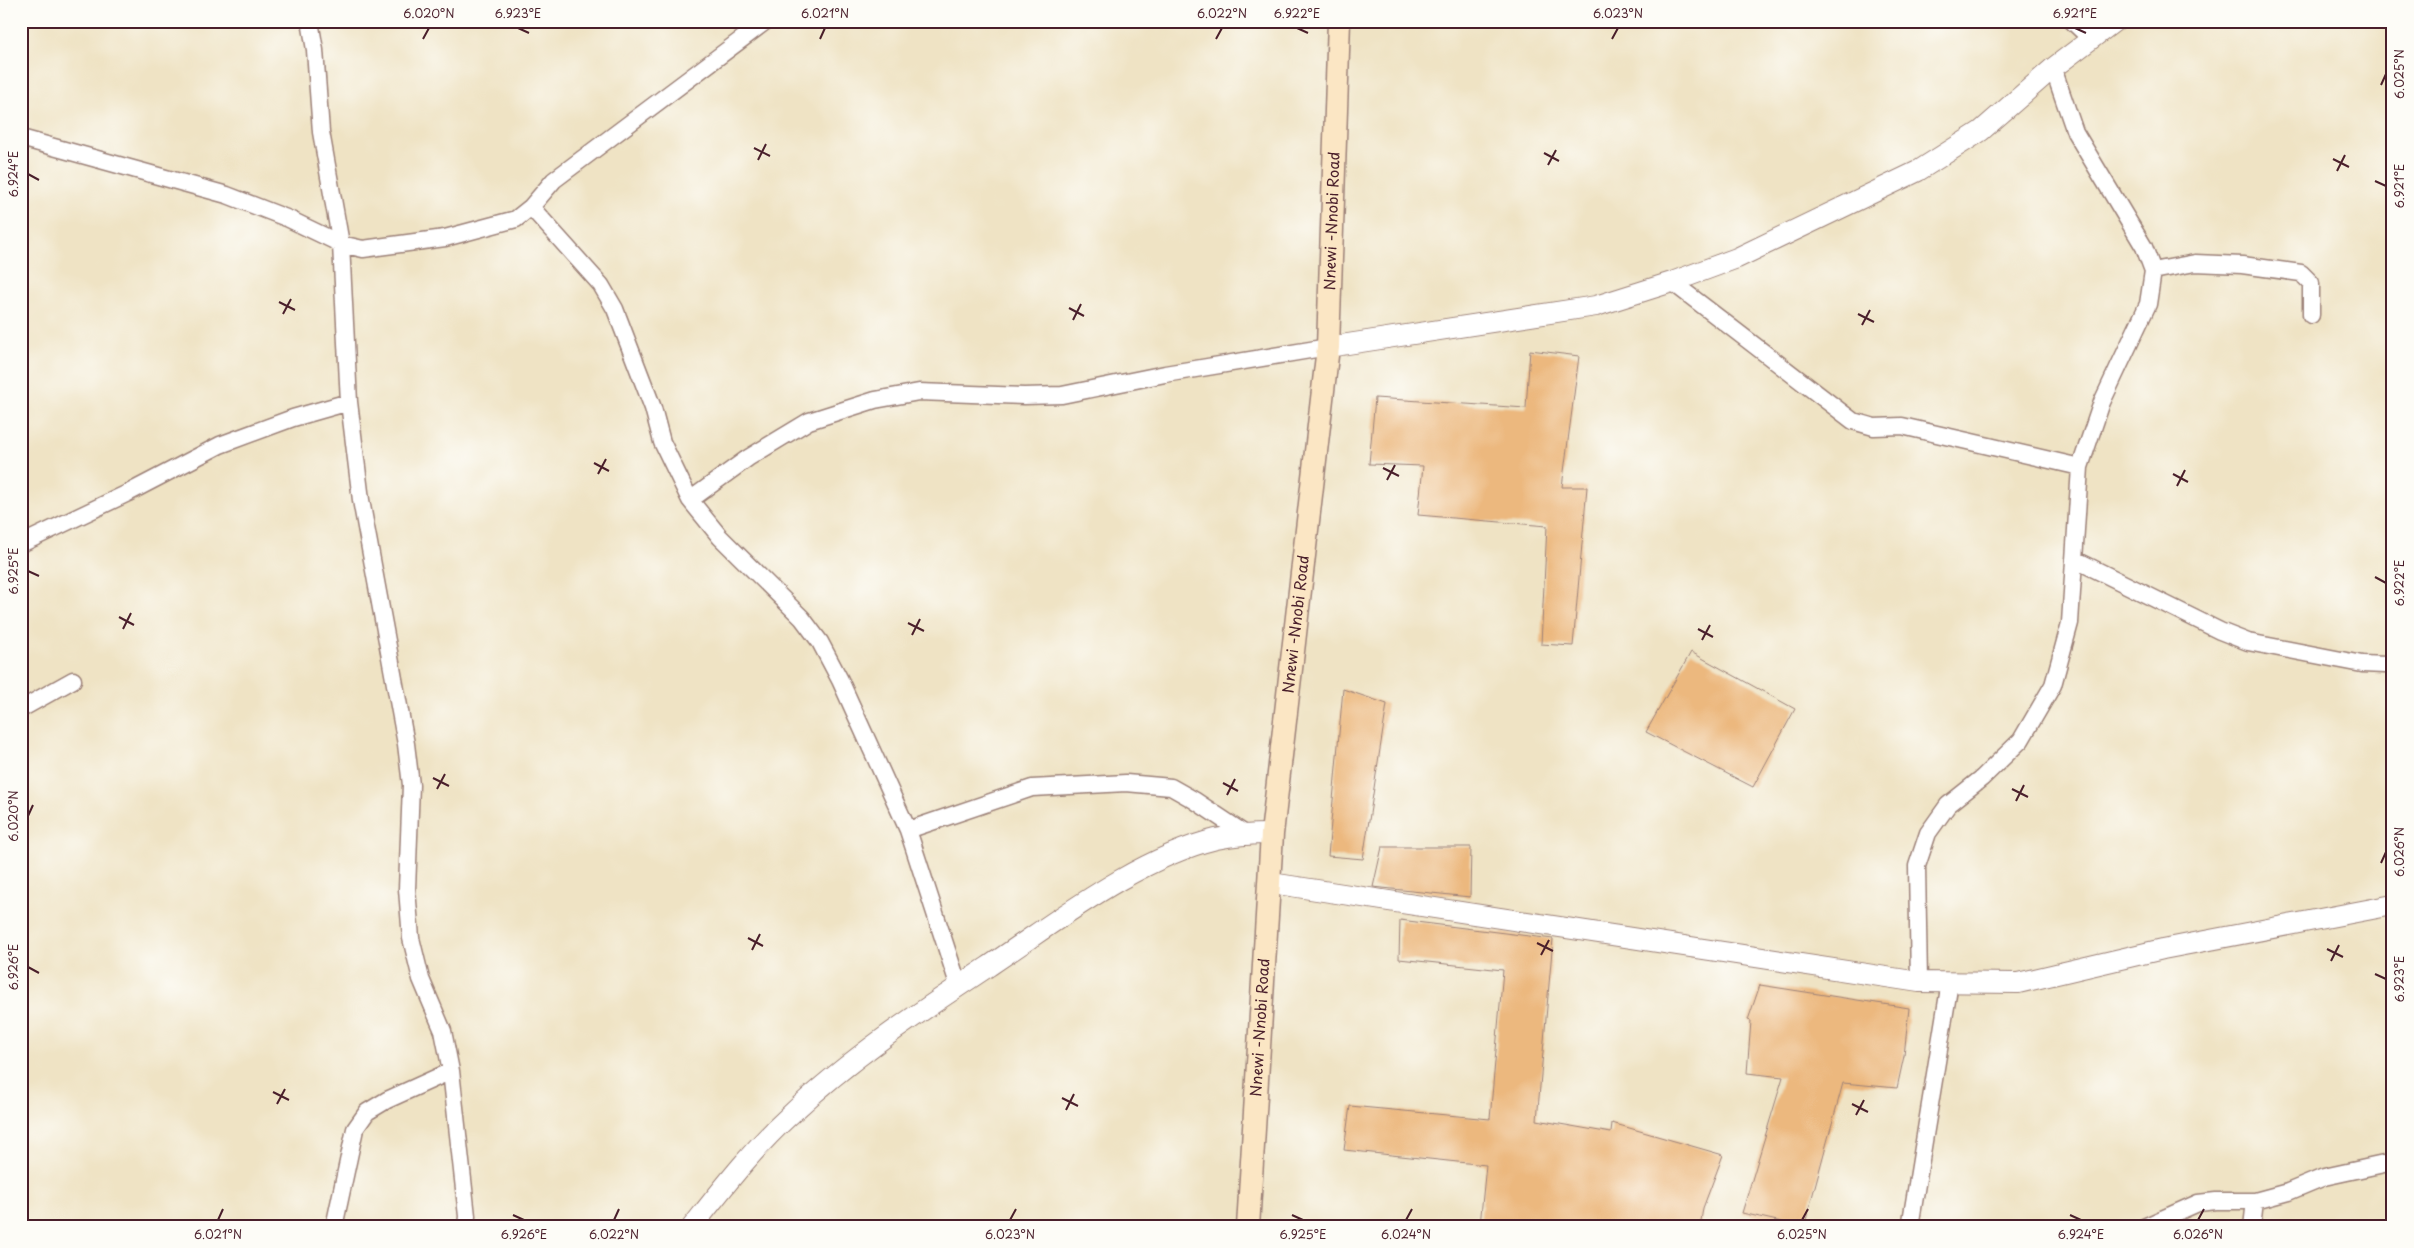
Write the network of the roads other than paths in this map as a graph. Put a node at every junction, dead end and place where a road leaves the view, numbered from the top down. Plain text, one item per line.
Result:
1 (310, 21) edge
2 (766, 21) edge
3 (1339, 21) edge
4 (2072, 21) edge
5 (2115, 21) edge
6 (2091, 39) junction
7 (2053, 68) junction
8 (21, 138) edge
9 (531, 207) junction
10 (341, 244) junction
11 (2153, 271) junction
12 (1672, 282) junction
13 (2311, 315) dead end
14 (1328, 346) junction
15 (349, 402) junction
16 (2080, 467) junction
17 (690, 500) junction
18 (21, 544) edge
19 (2074, 559) junction
20 (2393, 662) edge
21 (73, 680) dead end
22 (21, 709) edge
23 (908, 830) junction
24 (1246, 834) junction
25 (1272, 834) junction
26 (1271, 883) junction
27 (2393, 905) edge
28 (1919, 982) junction
29 (1950, 982) junction
30 (959, 986) junction
31 (450, 1071) junction
32 (2393, 1162) edge
33 (2255, 1201) junction
34 (334, 1227) edge
35 (466, 1227) edge
36 (692, 1227) edge
37 (1248, 1227) edge
38 (1910, 1227) edge
39 (2144, 1227) edge
40 (2252, 1227) edge

1 - 10 street
2 - 9 street
3 - 14 main road, Nnewi -Nnobi Road
4 - 6 street
5 - 6 street
6 - 7 street
7 - 11 street
7 - 12 street
8 - 10 street
9 - 10 street
9 - 17 street
10 - 15 street
11 - 13 street
11 - 16 street
12 - 14 street
12 - 16 street
14 - 17 street
14 - 25 main road, Nnewi -Nnobi Road
15 - 18 street
15 - 31 street
16 - 19 street
17 - 23 street
19 - 20 street
19 - 28 street
21 - 22 street
23 - 24 street
23 - 30 street
24 - 25 street
24 - 30 street
25 - 26 main road, Nnewi -Nnobi Road
26 - 28 street
26 - 37 main road, Nnewi -Nnobi Road
27 - 29 street
28 - 29 street
29 - 38 street
30 - 36 street
31 - 34 street
31 - 35 street
32 - 33 street
33 - 39 street
33 - 40 street

